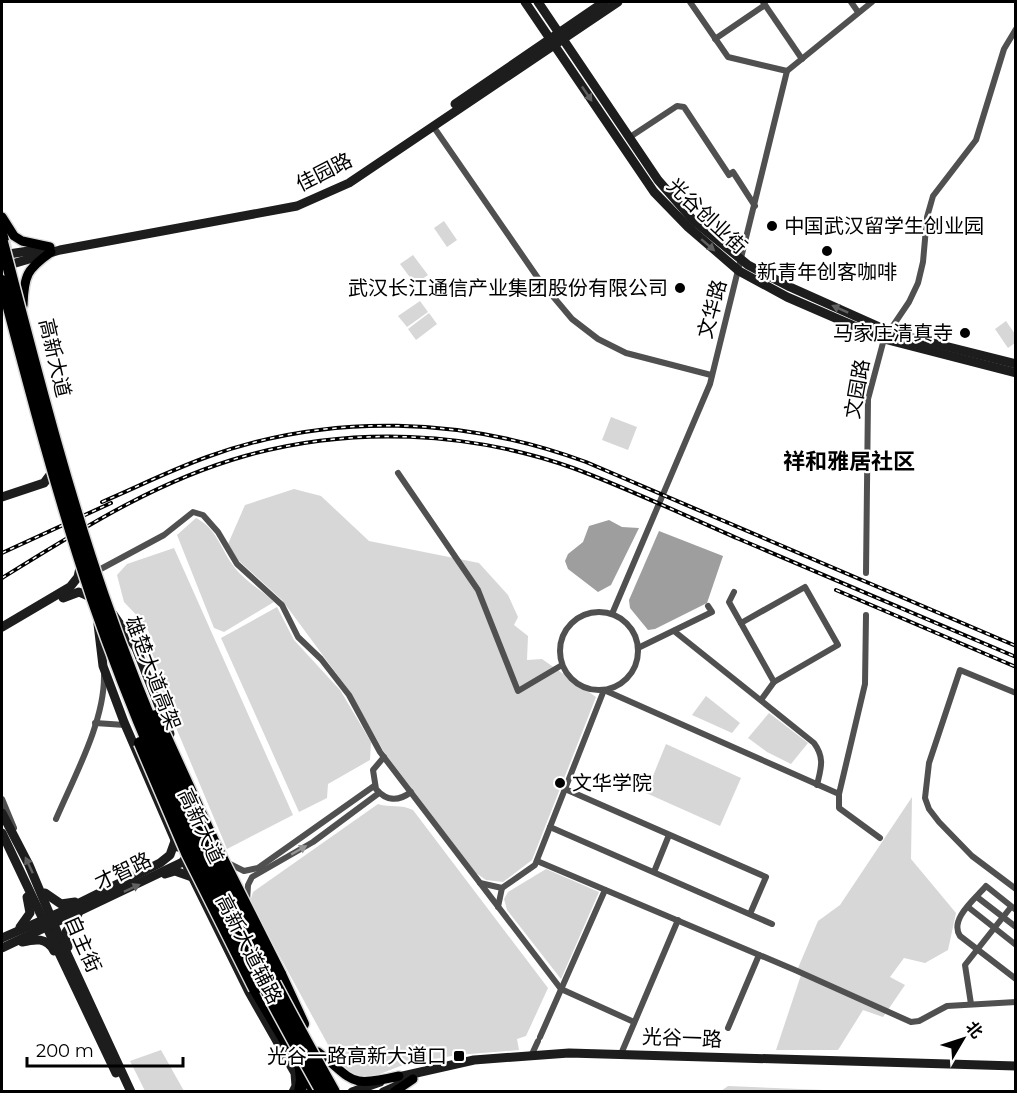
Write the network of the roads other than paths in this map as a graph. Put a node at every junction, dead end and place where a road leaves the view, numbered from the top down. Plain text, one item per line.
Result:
1 (525, 2) edge
2 (538, 2) edge
3 (604, 2) edge
4 (618, 2) edge
5 (690, 2) edge
6 (851, 2) edge
7 (872, 2) edge
8 (764, 3) edge
9 (858, 12) junction
10 (1016, 28) edge
11 (562, 35) junction
12 (715, 39) junction
13 (552, 42) junction
14 (802, 59) junction
15 (787, 71) junction
16 (433, 126) junction
17 (630, 137) junction
18 (755, 206) junction
19 (2, 217) edge
20 (2, 230) edge
21 (2, 242) edge
22 (51, 250) junction
23 (5, 260) edge
24 (742, 260) junction
25 (739, 271) junction
26 (2, 281) edge
27 (2, 293) edge
28 (23, 305) junction
29 (886, 335) junction
30 (1016, 364) edge
31 (38, 369) junction
32 (1016, 373) edge
33 (23, 374) junction
34 (711, 375) junction
35 (398, 473) dead end
36 (50, 475) junction
37 (54, 488) junction
38 (73, 494) dead end
39 (2, 497) edge
40 (57, 500) dead end
41 (2, 502) edge
42 (93, 557) dead end
43 (97, 571) junction
44 (866, 573) dead end
45 (734, 592) dead end
46 (90, 597) junction
47 (708, 606) dead end
48 (113, 614) junction
49 (612, 614) junction
50 (866, 615) dead end
51 (98, 619) junction
52 (741, 623) junction
53 (2, 627) edge
54 (115, 627) junction
55 (674, 631) junction
56 (2, 634) edge
57 (638, 648) junction
58 (562, 665) junction
59 (103, 666) junction
60 (123, 678) junction
61 (774, 682) junction
62 (603, 690) junction
63 (1016, 693) edge
64 (761, 700) junction
65 (95, 723) junction
66 (125, 725) junction
67 (384, 757) junction
68 (817, 785) junction
69 (374, 786) junction
70 (565, 789) junction
71 (411, 792) junction
72 (379, 793) junction
73 (839, 794) junction
74 (197, 796) junction
75 (2, 799) edge
76 (2, 813) edge
77 (56, 819) dead end
78 (550, 827) junction
79 (2, 833) edge
80 (669, 835) junction
81 (880, 838) dead end
82 (2, 840) edge
83 (176, 841) junction
84 (207, 844) junction
85 (20, 846) junction
86 (9, 851) junction
87 (195, 856) junction
88 (185, 861) junction
89 (537, 861) junction
90 (230, 864) junction
91 (654, 872) junction
92 (159, 875) junction
93 (21, 877) junction
94 (192, 877) junction
95 (37, 884) junction
96 (480, 884) junction
97 (502, 888) junction
98 (1016, 889) edge
99 (605, 890) junction
100 (977, 897) junction
101 (89, 898) junction
102 (247, 901) junction
103 (498, 907) junction
104 (968, 907) junction
105 (1013, 909) edge
106 (81, 912) junction
107 (750, 914) junction
108 (1003, 917) junction
109 (48, 921) junction
110 (678, 921) junction
111 (772, 924) dead end
112 (1016, 927) edge
113 (994, 928) junction
114 (6, 936) edge
115 (1016, 945) edge
116 (6, 946) edge
117 (977, 950) junction
118 (759, 955) junction
119 (70, 958) junction
120 (1016, 979) edge
121 (561, 989) junction
122 (80, 998) junction
123 (1016, 1002) edge
124 (288, 1003) junction
125 (971, 1004) junction
126 (634, 1022) junction
127 (303, 1024) junction
128 (728, 1028) dead end
129 (285, 1030) junction
130 (318, 1052) junction
131 (532, 1054) junction
132 (621, 1054) junction
133 (1016, 1066) edge
134 (300, 1069) junction
135 (1016, 1072) edge
136 (399, 1076) junction
137 (412, 1079) junction
138 (373, 1088) edge
139 (125, 1092) edge
140 (131, 1092) edge
141 (293, 1092) edge
142 (300, 1092) edge
143 (319, 1092) edge
144 (334, 1092) edge
145 (340, 1092) edge
146 (352, 1092) edge
147 (383, 1092) edge
148 (394, 1092) edge

1 - 13 main road, 光谷创业街
2 - 11 main road, 光谷创业街
3 - 11 main road, 佳园路
4 - 11 main road, 佳园路
5 - 12 street
6 - 9 street
7 - 9 street
8 - 12 street
8 - 14 street
9 - 14 street
10 - 29 street, 文园路
11 - 13 main road, 佳园路
11 - 17 main road, 光谷创业街
12 - 15 street
13 - 16 main road, 佳园路
13 - 22 main road, 佳园路
13 -> 25 main road, 光谷创业街
14 - 15 street
15 - 18 street, 文华路
16 - 22 main road, 佳园路
16 - 34 street
17 - 18 street
17 - 24 main road, 光谷创业街
18 - 24 street, 文华路
19 - 22 main road
20 - 23 main road, 高新大道
21 - 54 highway, 雄楚大道高架, bridge
22 - 23 main road, 佳园路
22 - 28 main road
23 - 28 main road, 高新大道
24 - 25 street, 文华路
29 -> 24 main road, 光谷创业街
25 - 29 main road, 光谷创业街
25 - 34 street, 文华路
26 - 60 highway, 雄楚大道高架, bridge
27 - 33 main road, 高新大道
28 - 31 main road, 高新大道
29 - 30 main road, 光谷创业街
29 - 32 main road, 光谷创业街
29 - 44 street, 文园路
31 - 33 main road
31 - 38 main road, 高新大道
33 - 36 main road, 高新大道
34 - 49 street, 文华路
35 - 58 street
36 - 37 main road, 高新大道
36 - 39 main road
37 - 40 main road, 高新大道
37 - 41 main road
42 - 43 main road, 高新大道
43 - 48 main road, 高新大道
43 - 67 street
45 - 52 street
46 - 51 main road, 高新大道
46 - 53 main road, 高新大道
46 - 56 main road
47 - 55 street
48 - 74 main road, 高新大道辅路
48 - 84 main road, 高新大道
49 - 57 street
49 - 58 street
50 - 73 street
51 - 59 main road, 高新大道辅路
51 - 87 main road, 高新大道
52 - 61 street
52 - 61 street
54 - 127 highway, bridge
54 - 144 highway, 雄楚大道高架, bridge
55 - 57 street
55 - 64 street
57 - 62 street
58 - 62 street
59 - 65 street
59 - 66 main road, 高新大道辅路
60 - 134 highway, bridge
60 - 143 highway, 雄楚大道高架, bridge
61 - 64 street
62 - 68 street
62 - 70 street
63 - 98 street
64 - 68 street
65 - 66 street
65 - 77 street
66 - 83 main road, 高新大道辅路
67 - 69 street
67 - 71 street
68 - 73 street
69 - 72 street
69 - 90 street
70 - 78 street
70 - 80 street
71 - 72 street
71 - 96 street
102 -> 72 street
73 - 81 street
74 - 84 main road
74 - 90 main road, 高新大道辅路
75 - 85 street
76 - 85 main road, 自主街
78 - 89 street
78 - 91 street
79 - 86 main road, 自主街
80 - 91 street
80 - 107 street
82 - 86 street
83 - 88 main road, 高新大道辅路
83 - 101 main road, 才智路
84 - 124 main road, 高新大道
95 -> 85 main road, 自主街
86 - 93 main road, 自主街
87 - 88 main road, 才智路
87 - 129 main road, 高新大道
88 - 92 main road, 才智路
88 - 94 main road, 高新大道辅路
89 - 97 street
89 - 99 street
90 - 102 main road, 高新大道辅路
91 - 107 street
92 - 94 main road
106 -> 92 main road, 才智路
93 - 109 main road, 自主街
93 - 114 main road
94 - 141 main road, 高新大道辅路
95 - 101 main road
95 - 109 main road, 自主街
96 - 97 street
96 - 103 street
97 - 103 street
99 - 110 street
99 - 121 street
100 - 104 street
100 - 105 street
100 - 108 street
101 - 109 main road, 才智路
102 - 127 main road, 高新大道辅路
103 - 121 street
104 - 113 street
104 - 117 street
105 - 108 street
106 - 109 main road, 才智路
106 - 119 main road
107 - 111 street
108 - 112 street
108 - 113 street
109 - 114 main road, 才智路
109 - 116 main road, 才智路
109 - 119 main road, 自主街
109 - 122 main road, 自主街
110 - 118 street
110 - 126 street
113 - 115 street
113 - 117 street
116 - 122 main road
117 - 120 street
117 - 125 street
118 - 125 street
118 - 128 street
119 - 140 main road, 自主街
121 - 126 street
121 - 131 street
122 - 139 main road, 自主街
123 - 125 street
124 - 127 main road, 高新大道
124 - 129 main road
126 - 132 street
127 - 130 main road, 高新大道
129 - 143 main road, 高新大道
130 - 136 main road
130 - 145 main road, 高新大道
131 - 132 main road, 光谷一路
131 - 136 main road, 光谷一路
132 - 133 main road, 光谷一路
134 - 142 highway
134 - 143 highway
135 - 137 main road, 光谷一路
136 - 138 main road, 光谷一路
137 - 147 main road, 光谷一路
137 - 148 main road
138 - 146 main road, 光谷一路

